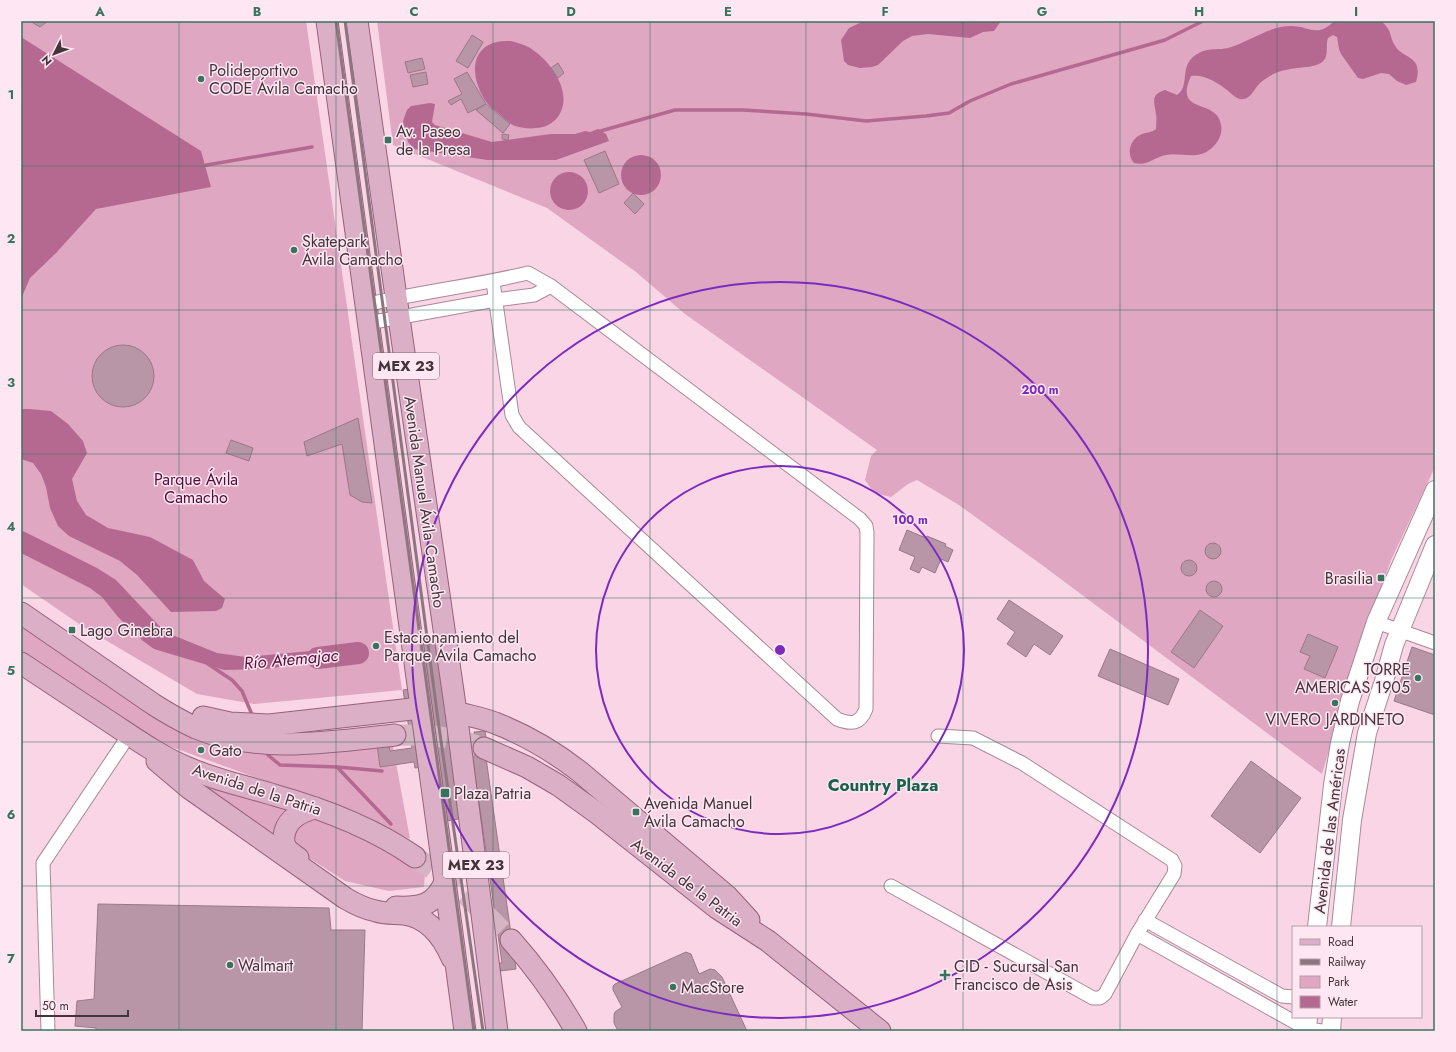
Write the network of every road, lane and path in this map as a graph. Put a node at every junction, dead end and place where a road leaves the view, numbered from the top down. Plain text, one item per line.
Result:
1 (327, 21) edge
2 (357, 21) edge
3 (493, 282) junction
4 (551, 286) junction
5 (396, 298) junction
6 (495, 300) junction
7 (367, 314) junction
8 (399, 318) junction
9 (1435, 490) edge
10 (1435, 545) edge
11 (404, 586) junction
12 (21, 613) edge
13 (21, 620) edge
14 (1376, 622) junction
15 (443, 626) junction
16 (1400, 631) junction
17 (55, 636) junction
18 (1369, 640) junction
19 (1435, 642) edge
20 (21, 663) edge
21 (1384, 681) junction
22 (134, 691) junction
23 (421, 708) junction
24 (456, 712) junction
25 (129, 735) junction
26 (395, 735) tunnel mouth
27 (938, 736) dead end
28 (484, 748) tunnel mouth
29 (315, 808) junction
30 (415, 857) tunnel mouth
31 (445, 882) junction
32 (891, 886) dead end
33 (1145, 920) junction
34 (1318, 926) edge
35 (1341, 926) edge
36 (1137, 934) junction
37 (511, 940) tunnel mouth
38 (768, 941) junction
39 (1216, 959) junction
40 (456, 967) junction
41 (1207, 973) junction
42 (1292, 997) edge
43 (1292, 1017) edge
44 (1294, 1018) edge
45 (1332, 1018) edge
46 (1311, 1027) edge
47 (48, 1031) edge
48 (464, 1031) edge
49 (497, 1031) edge
50 (576, 1031) edge
51 (880, 1031) edge
52 (1330, 1031) edge

1 - 7 main road, Avenida Manuel Ávila Camacho / MEX 23
2 - 5 main road, Avenida Manuel Ávila Camacho / MEX 23
3 - 4 street
3 - 5 street
3 - 6 street
4 - 6 street
4 - 6 street
5 - 7 street
5 - 8 main road, Avenida Manuel Ávila Camacho / MEX 23
6 - 8 street
7 - 8 street
7 - 11 main road, Avenida Manuel Ávila Camacho / MEX 23
8 - 15 main road, Avenida Manuel Ávila Camacho / MEX 23
9 - 14 main road, Avenida de las Américas
10 - 16 main road, Avenida de las Américas
11 - 15 main road
11 - 23 main road, Avenida Manuel Ávila Camacho / MEX 23
12 - 17 main road
13 - 17 main road
14 - 16 street
14 - 18 main road, Avenida de las Américas
15 - 24 main road, Avenida Manuel Ávila Camacho / MEX 23
16 - 19 street
16 - 21 main road, Avenida de las Américas
17 - 22 main road
18 - 21 main road
18 - 34 main road, Avenida de las Américas
20 - 25 main road, Avenida de la Patria
21 - 35 main road, Avenida de las Américas
22 - 23 main road
22 - 26 main road
23 - 31 main road, Avenida Manuel Ávila Camacho / MEX 23
24 - 38 main road
24 - 49 main road, Avenida Manuel Ávila Camacho / MEX 23
25 - 29 main road, Avenida de la Patria
25 - 40 main road
25 - 47 street
27 - 33 street
28 - 38 main road, Avenida de la Patria
29 - 30 main road, Avenida de la Patria
29 - 31 main road
31 - 40 main road, Avenida Manuel Ávila Camacho / MEX 23
32 - 36 street
33 - 36 street
33 - 39 street
36 - 41 street
37 - 50 main road
38 - 51 main road, Avenida de la Patria
39 - 41 street
39 - 42 street
40 - 48 main road, Avenida Manuel Ávila Camacho / MEX 23
41 - 43 street
44 - 46 street
45 - 52 main road

